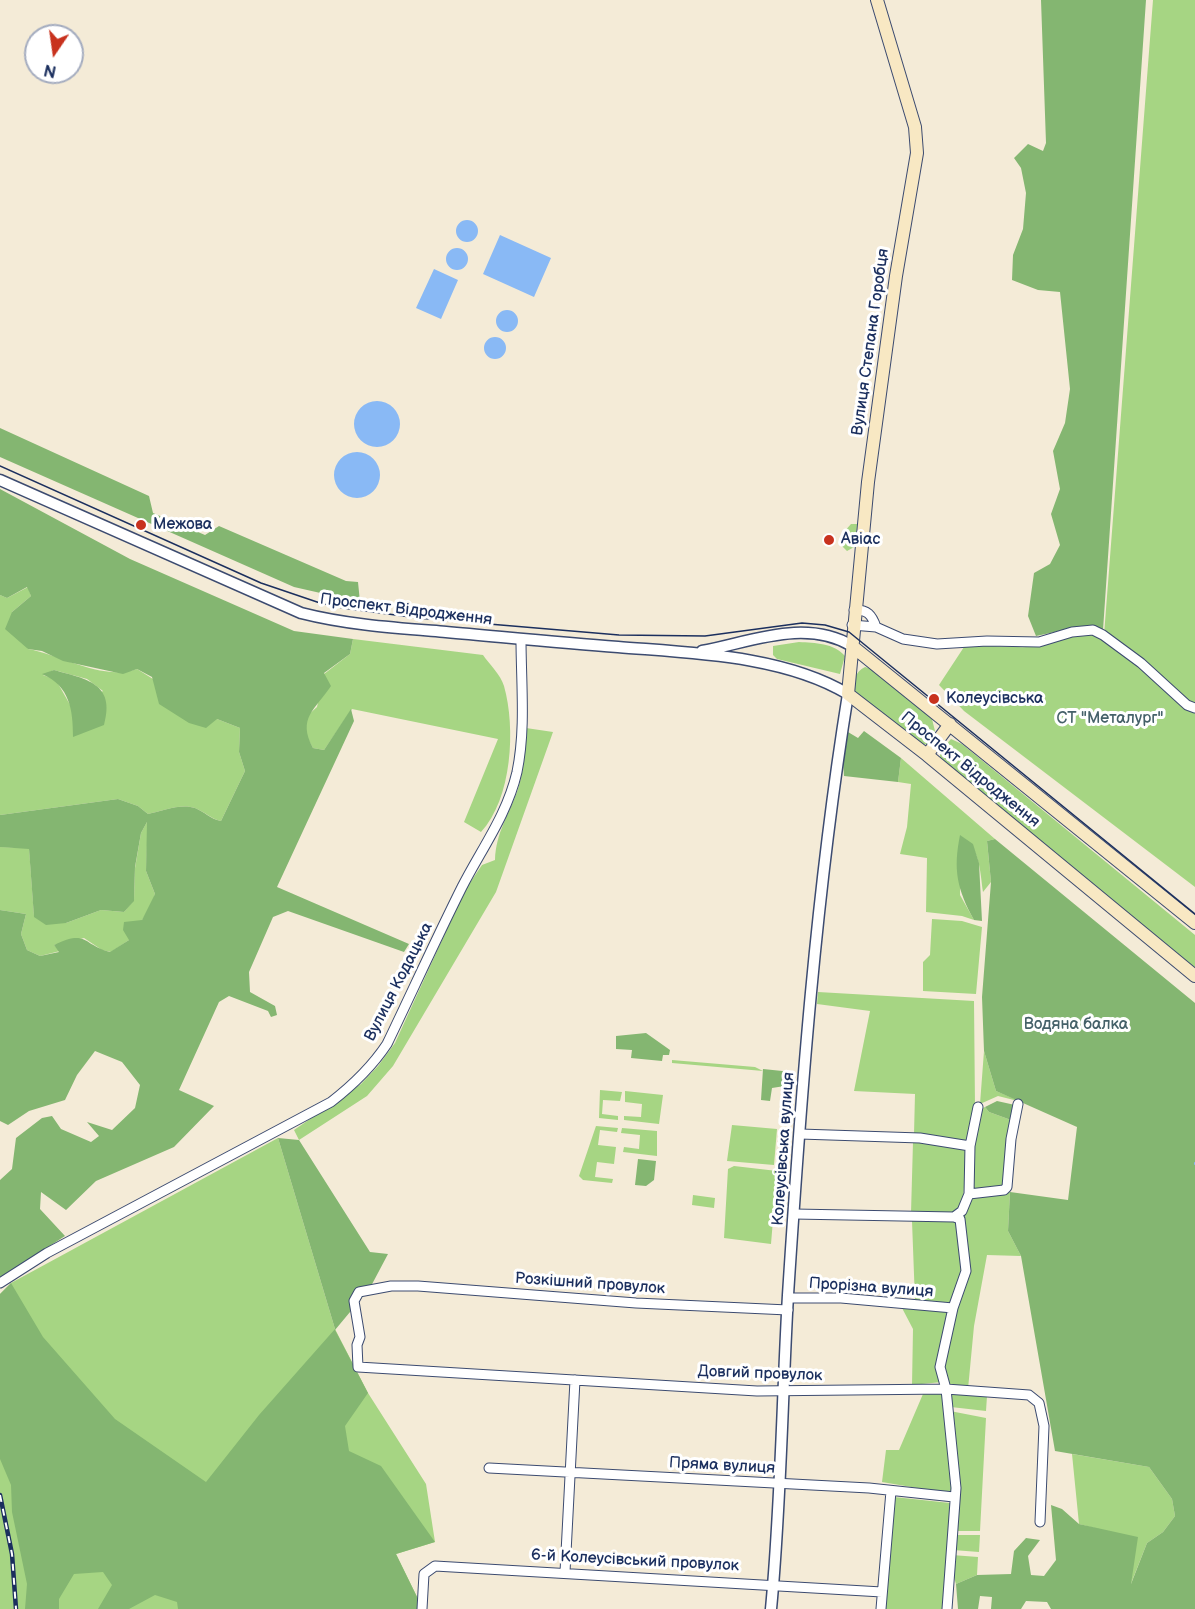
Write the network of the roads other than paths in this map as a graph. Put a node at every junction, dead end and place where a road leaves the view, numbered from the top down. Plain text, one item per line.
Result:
1 (877, 0) edge
2 (0, 480) edge
3 (854, 610) junction
4 (852, 625) junction
5 (876, 627) junction
6 (521, 639) junction
7 (852, 646) junction
8 (693, 652) junction
9 (848, 694) junction
10 (1195, 708) edge
11 (951, 724) junction
12 (927, 755) junction
13 (1195, 923) edge
14 (1195, 976) edge
15 (1018, 1104) dead end
16 (978, 1107) dead end
17 (800, 1134) junction
18 (970, 1146) junction
19 (969, 1194) junction
20 (794, 1214) junction
21 (954, 1218) junction
22 (0, 1283) edge
23 (788, 1298) junction
24 (953, 1308) junction
25 (788, 1310) junction
26 (358, 1367) joint
27 (574, 1380) junction
28 (946, 1389) junction
29 (785, 1391) junction
30 (489, 1468) dead end
31 (572, 1472) junction
32 (780, 1484) junction
33 (891, 1491) junction
34 (954, 1497) junction
35 (1040, 1522) dead end
36 (565, 1572) junction
37 (774, 1584) junction
38 (882, 1592) junction
39 (422, 1609) edge
40 (771, 1609) edge
41 (881, 1609) edge
42 (947, 1609) edge

1 - 3 main road, Вулиця Степана Горобця
2 - 6 street, Проспект Відродження
3 - 4 main road, Вулиця Степана Горобця
3 - 5 street
4 - 5 street
4 - 7 main road, Вулиця Степана Горобця
5 - 10 street
6 - 8 street, Проспект Відродження
6 - 22 street, Вулиця Кодацька
7 - 8 street, Проспект Відродження
7 - 9 main road, Вулиця Степана Горобця
7 - 11 main road, Проспект Відродження
8 - 9 street, Проспект Відродження
9 - 12 main road, Проспект Відродження
9 - 17 street, Колеусівська вулиця
11 - 12 main road
11 - 13 main road, Проспект Відродження
12 - 14 main road, Проспект Відродження
15 - 19 street
16 - 18 street
17 - 18 street
17 - 20 street, Колеусівська вулиця
18 - 19 street
19 - 21 street
20 - 21 street
20 - 23 street, Колеусівська вулиця
21 - 24 street, Прорізна вулиця
23 - 24 street, Прорізна вулиця
23 - 25 street, Колеусівська вулиця
24 - 28 street, Прорізна вулиця
25 - 26 street, Розкішний провулок
25 - 29 street, Колеусівська вулиця
26 - 27 street, Довгий провулок
27 - 29 street, Довгий провулок
27 - 31 street
28 - 29 street, Довгий провулок
28 - 34 street, Прорізна вулиця
28 - 35 street, Довгий провулок
29 - 32 street, Колеусівська вулиця
30 - 31 street, Пряма вулиця
31 - 32 street, Пряма вулиця
31 - 36 street
32 - 33 street, Пряма вулиця
32 - 37 street, Колеусівська вулиця
33 - 34 street, Пряма вулиця
33 - 38 street
34 - 42 street, Прорізна вулиця
36 - 37 street, 6-й Колеусівський провулок
36 - 39 street, 6-й Колеусівський провулок
37 - 38 street, 6-й Колеусівський провулок
37 - 40 street, Колеусівська вулиця
38 - 41 street

